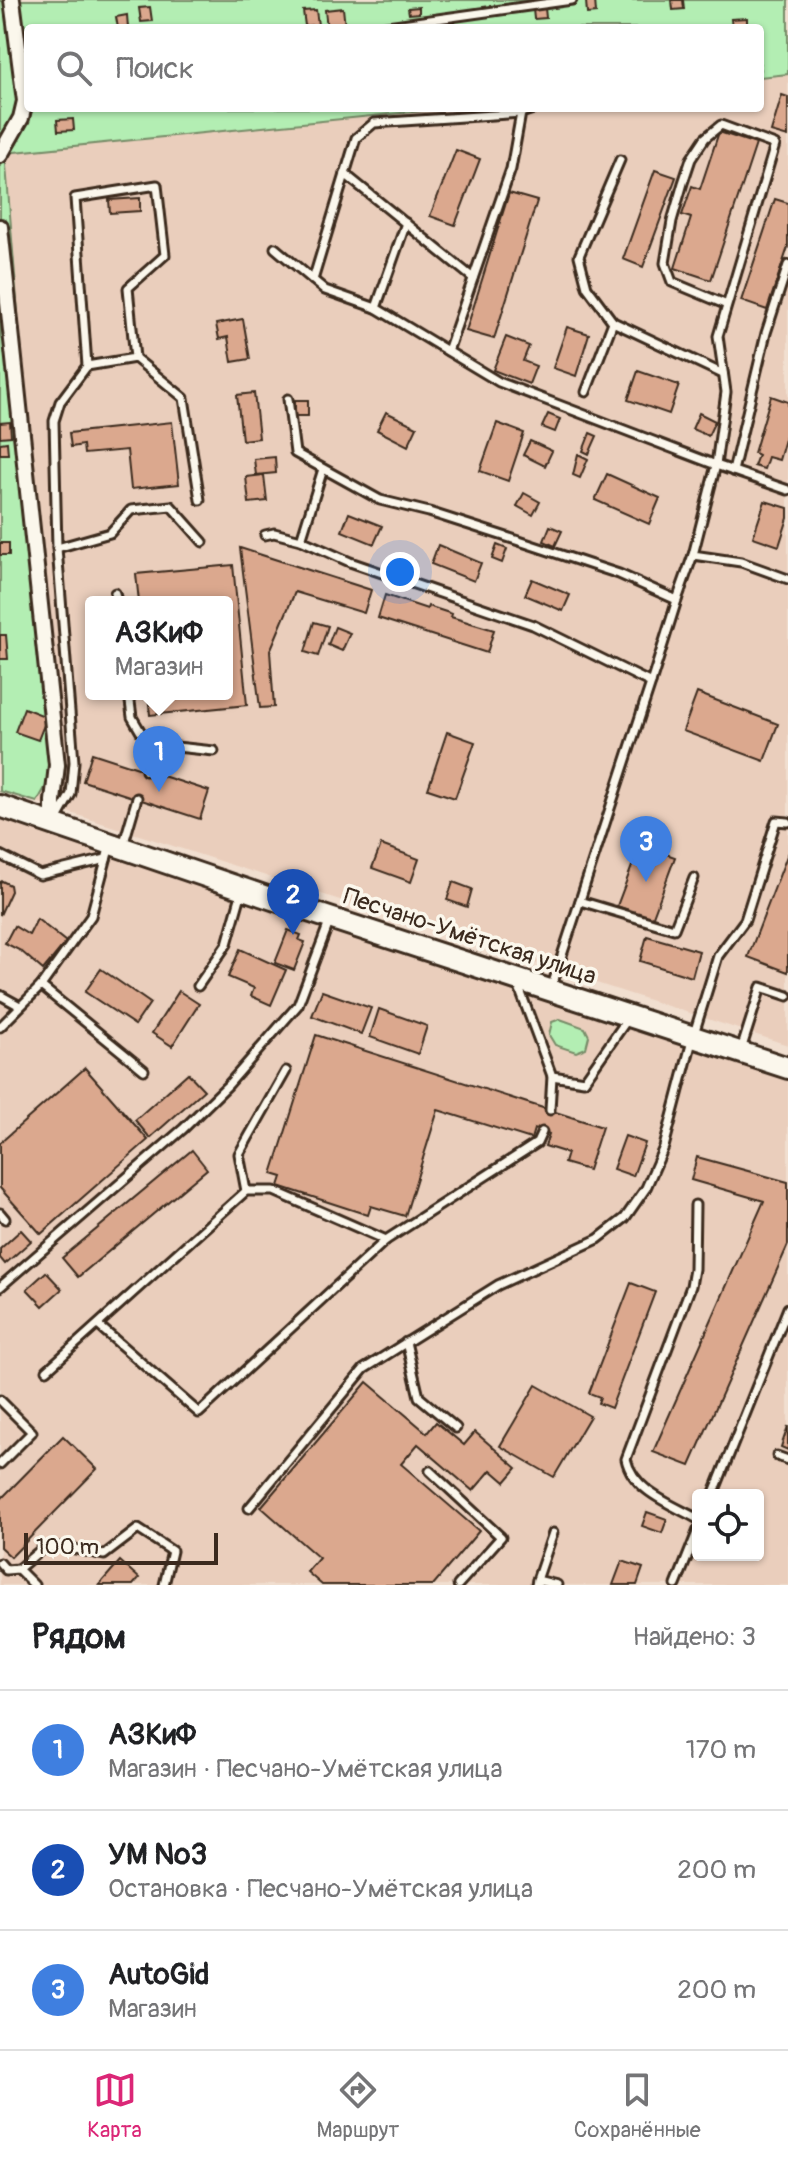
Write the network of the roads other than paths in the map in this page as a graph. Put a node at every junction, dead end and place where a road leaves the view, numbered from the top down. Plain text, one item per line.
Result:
1 (12, 0) edge
2 (572, 0) edge
3 (401, 24) edge
4 (24, 72) edge
5 (24, 105) edge
6 (524, 112) edge
7 (521, 113) junction
8 (0, 155) edge
9 (620, 160) dead end
10 (345, 174) junction
11 (406, 223) junction
12 (0, 227) edge
13 (275, 248) dead end
14 (788, 265) edge
15 (473, 278) junction
16 (313, 280) junction
17 (727, 305) junction
18 (376, 308) junction
19 (613, 322) junction
20 (448, 351) junction
21 (135, 358) junction
22 (87, 366) junction
23 (723, 374) junction
24 (586, 392) dead end
25 (288, 399) dead end
26 (716, 465) junction
27 (323, 469) junction
28 (733, 471) junction
29 (788, 490) edge
30 (200, 500) dead end
31 (265, 535) dead end
32 (301, 540) junction
33 (203, 542) dead end
34 (57, 548) junction
35 (693, 555) junction
36 (788, 579) edge
37 (115, 593) dead end
38 (116, 596) edge
39 (677, 600) junction
40 (651, 683) junction
41 (130, 700) edge
42 (152, 751) junction
43 (214, 751) dead end
44 (146, 771) dead end
45 (137, 798) dead end
46 (0, 806) edge
47 (788, 822) edge
48 (53, 824) junction
49 (113, 850) junction
50 (0, 855) edge
51 (694, 878) dead end
52 (243, 889) junction
53 (580, 901) junction
54 (330, 918) junction
55 (515, 977) junction
56 (41, 986) junction
57 (198, 986) dead end
58 (550, 989) junction
59 (0, 995) edge
60 (788, 996) edge
61 (20, 1006) junction
62 (630, 1016) junction
63 (0, 1027) edge
64 (693, 1037) junction
65 (740, 1052) junction
66 (788, 1068) edge
67 (144, 1070) dead end
68 (286, 1071) dead end
69 (552, 1076) junction
70 (550, 1110) dead end
71 (542, 1132) dead end
72 (246, 1191) junction
73 (695, 1205) dead end
74 (386, 1240) junction
75 (0, 1287) edge
76 (788, 1308) edge
77 (98, 1325) junction
78 (406, 1342) junction
79 (47, 1370) dead end
80 (0, 1400) edge
81 (456, 1428) dead end
82 (777, 1456) dead end
83 (788, 1460) edge
84 (0, 1464) edge
85 (430, 1471) dead end
86 (715, 1489) edge
87 (249, 1508) dead end
88 (692, 1516) edge
89 (553, 1533) dead end
90 (692, 1545) edge
91 (0, 1563) edge
92 (18, 1569) junction
93 (536, 1582) edge
94 (34, 1585) edge
95 (164, 1585) edge
96 (458, 1585) edge
97 (557, 1585) edge
98 (676, 1585) edge

1 - 4 street
2 - 3 lane
5 - 8 street
6 - 7 lane
7 - 10 lane
7 - 15 lane
9 - 19 lane
10 - 11 lane
10 - 16 lane
11 - 15 lane
11 - 18 lane
12 - 48 street
13 - 16 lane
14 - 28 lane
15 - 20 lane
16 - 18 lane
17 - 17 lane
17 - 23 lane
18 - 20 lane
19 - 23 lane
19 - 24 lane
20 - 26 lane
21 - 22 lane
21 - 22 lane
21 - 30 lane
22 - 34 lane
23 - 26 lane
25 - 27 lane
26 - 28 lane
26 - 35 lane
27 - 32 lane
27 - 39 lane
28 - 29 lane
31 - 32 lane
32 - 40 lane
33 - 34 lane
34 - 48 lane
35 - 36 lane
35 - 39 lane
37 - 38 lane
39 - 40 lane
40 - 53 lane
41 - 42 lane
42 - 43 lane
42 - 44 lane
45 - 49 lane
46 - 48 main road, Песчано-Умётская улица
47 - 64 lane
48 - 49 main road, Песчано-Умётская улица
49 - 50 lane
49 - 52 main road, Песчано-Умётская улица
49 - 56 lane
51 - 53 lane
52 - 54 main road, Песчано-Умётская улица
52 - 57 lane
53 - 58 lane
54 - 55 main road, Песчано-Умётская улица
54 - 75 lane
55 - 58 main road, Песчано-Умётская улица
55 - 69 lane
56 - 61 lane
56 - 67 lane
58 - 62 main road, Песчано-Умётская улица
59 - 61 lane
60 - 65 lane
61 - 63 lane
62 - 64 main road, Песчано-Умётская улица
62 - 69 lane
64 - 65 main road, Песчано-Умётская улица
64 - 78 lane
65 - 66 main road, Песчано-Умётская улица
68 - 72 lane
69 - 70 lane
71 - 74 lane
72 - 74 lane
72 - 77 lane
73 - 88 lane
74 - 77 lane
76 - 86 lane
77 - 79 lane
78 - 81 lane
78 - 87 lane
80 - 84 lane
82 - 83 lane
85 - 96 lane
89 - 93 lane
90 - 98 lane
91 - 92 lane
92 - 94 lane
92 - 95 lane
93 - 97 lane

